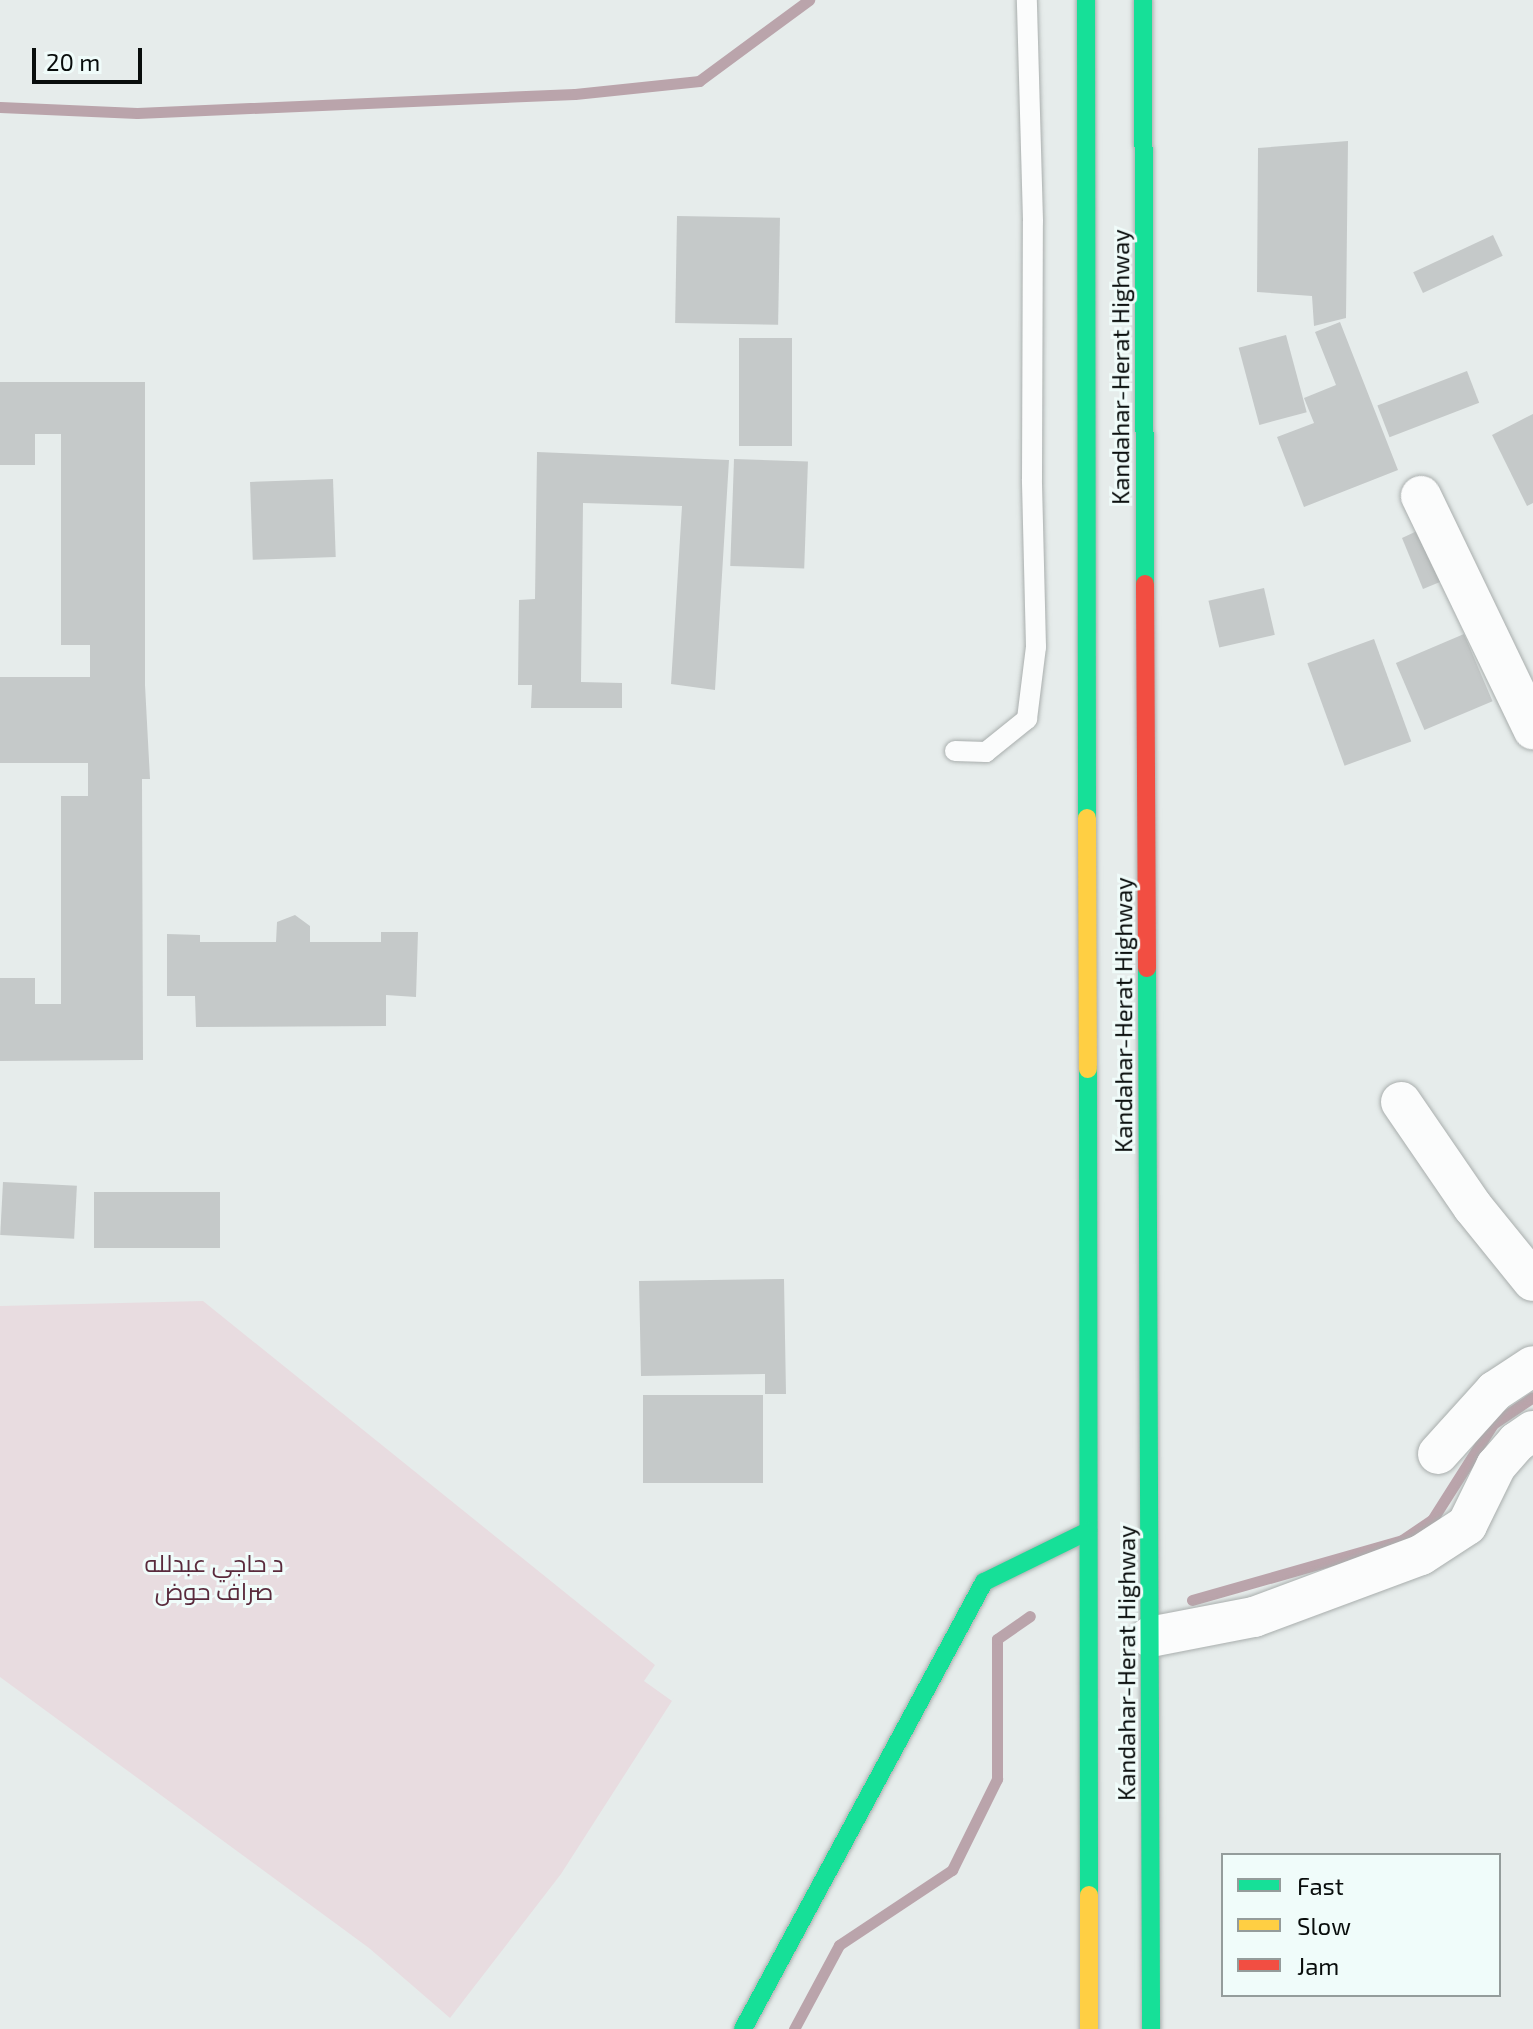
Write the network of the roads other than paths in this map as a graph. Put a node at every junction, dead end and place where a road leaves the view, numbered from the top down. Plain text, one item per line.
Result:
1 (1027, 0) edge
2 (1086, 0) edge
3 (1143, 0) edge
4 (1421, 496) dead end
5 (1533, 729) edge
6 (955, 751) dead end
7 (1401, 1102) dead end
8 (1533, 1281) edge
9 (1533, 1366) edge
10 (1533, 1431) edge
11 (1438, 1454) dead end
12 (1088, 1531) junction
13 (1150, 1637) junction
14 (743, 2029) edge
15 (1089, 2029) edge
16 (1151, 2029) edge

1 - 6 lane
2 - 12 main road, Kandahar-Herat Highway
3 - 13 main road, Kandahar-Herat Highway
4 - 5 street
7 - 8 street
9 - 11 street
10 - 13 street
12 - 14 main road
12 - 15 main road, Kandahar-Herat Highway
13 - 16 main road, Kandahar-Herat Highway

